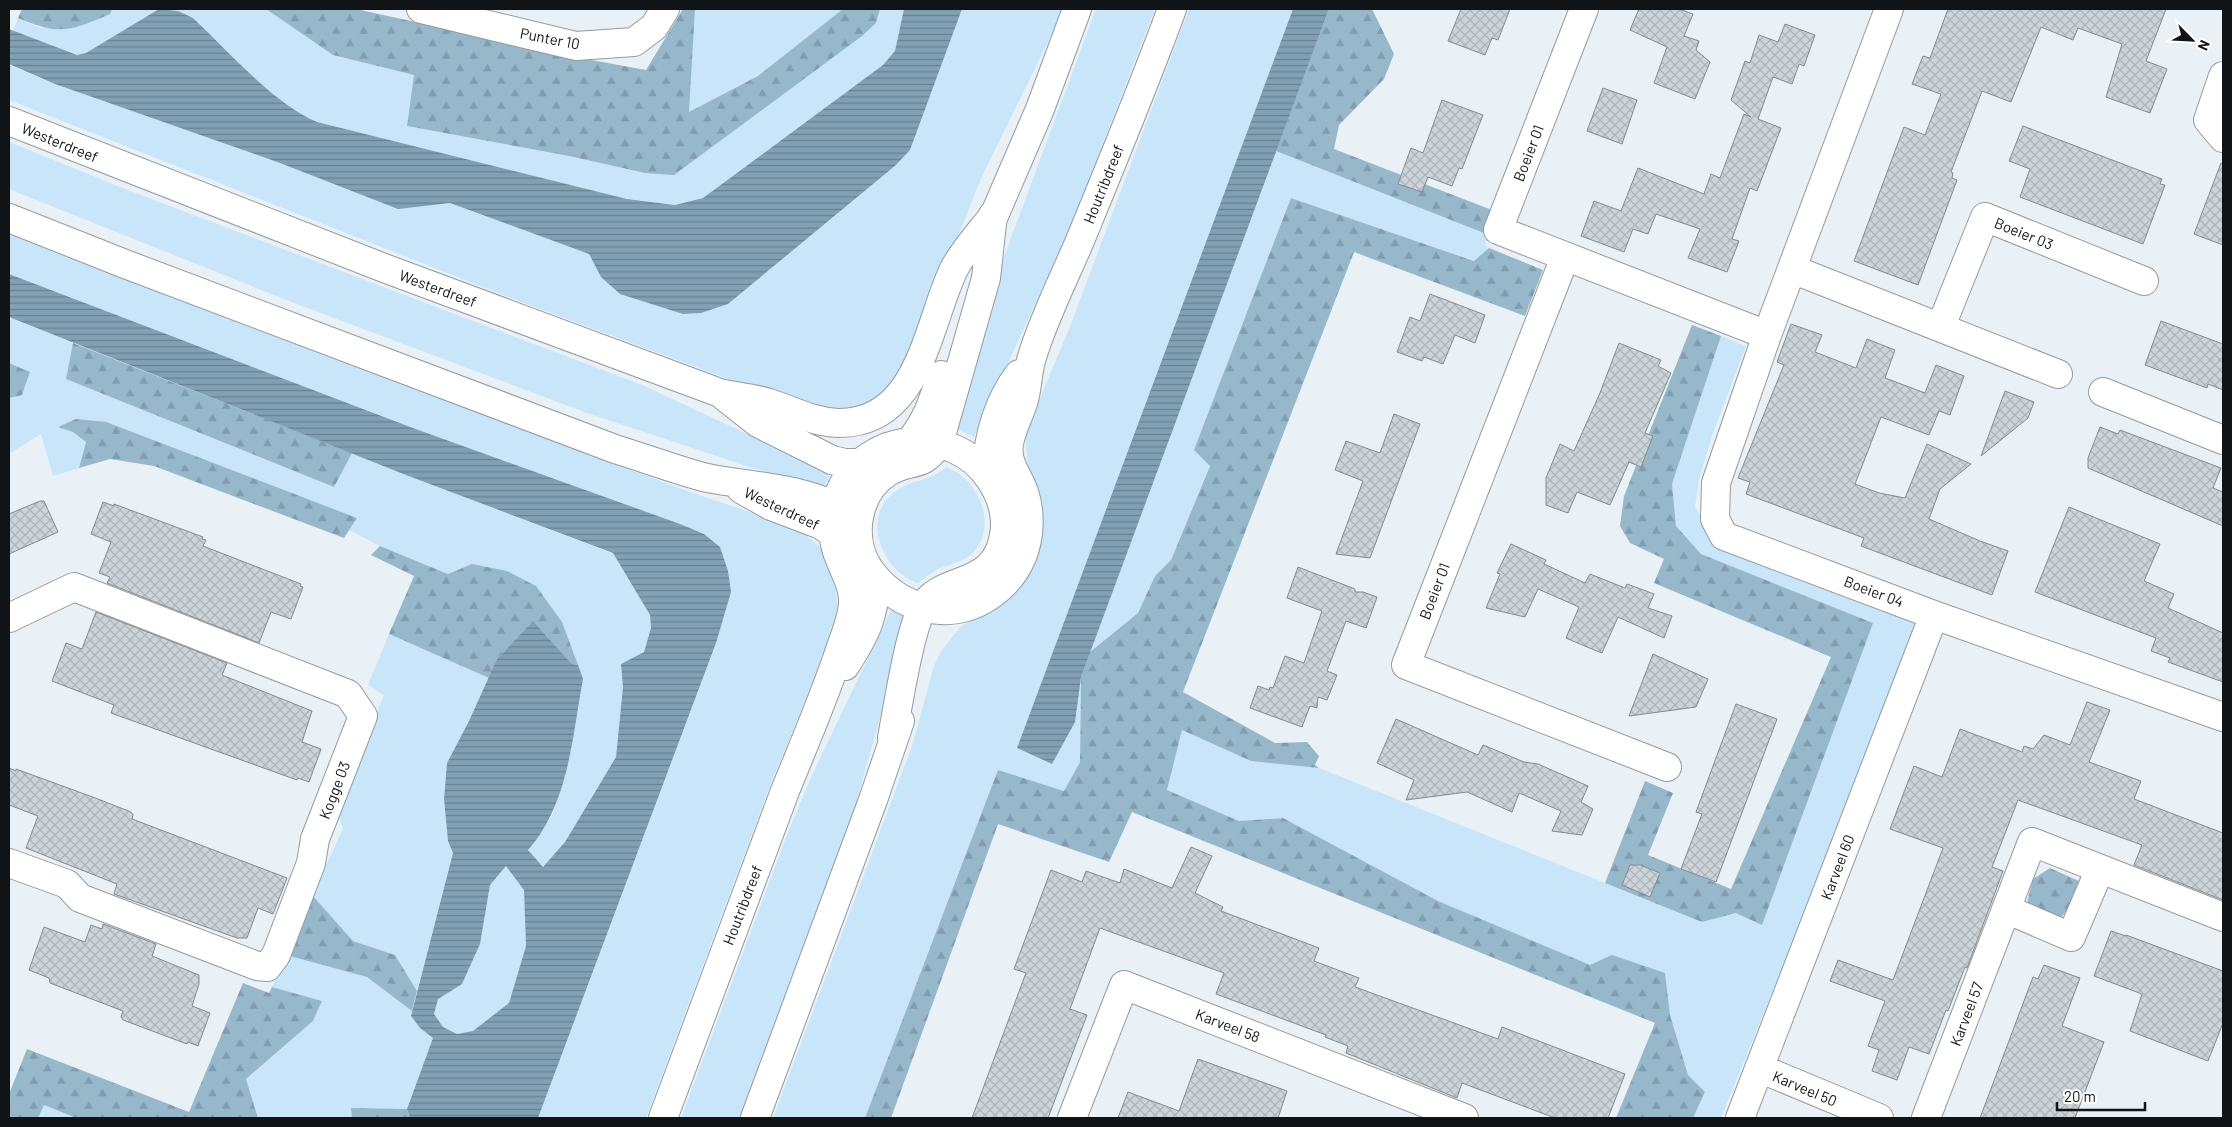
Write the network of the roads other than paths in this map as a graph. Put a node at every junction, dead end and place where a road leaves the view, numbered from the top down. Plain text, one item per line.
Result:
1 (421, 9) edge
2 (665, 9) edge
3 (1077, 9) edge
4 (1172, 9) edge
5 (1584, 9) edge
6 (1889, 9) edge
7 (2223, 76) edge
8 (9, 121) edge
9 (2223, 138) edge
10 (993, 216) junction
11 (9, 218) edge
12 (1565, 256) junction
13 (1792, 269) junction
14 (2144, 281) dead end
15 (1941, 326) junction
16 (1767, 335) junction
17 (2058, 374) dead end
18 (2103, 392) dead end
19 (720, 393) junction
20 (2223, 440) edge
21 (910, 441) junction
22 (939, 443) junction
23 (860, 463) junction
24 (999, 471) junction
25 (732, 484) junction
26 (835, 506) junction
27 (845, 531) junction
28 (863, 578) junction
29 (922, 608) junction
30 (953, 611) junction
31 (1934, 615) junction
32 (9, 618) edge
33 (2223, 717) edge
34 (892, 738) junction
35 (1667, 767) dead end
36 (9, 863) edge
37 (2100, 869) junction
38 (2006, 909) junction
39 (2223, 917) edge
40 (1759, 1068) junction
41 (662, 1118) edge
42 (755, 1118) edge
43 (1072, 1118) edge
44 (1464, 1118) edge
45 (1740, 1118) edge
46 (1879, 1118) edge
47 (1926, 1118) edge

1 - 2 street, Punter 10
3 - 10 street
4 - 24 street, Houtribdreef
5 - 12 street, Boeier 01
6 - 13 street
7 - 9 street
8 - 19 street, Westerdreef
10 - 19 street
10 - 21 street
10 - 22 street
11 - 25 street, Westerdreef
12 - 16 street, Boeier 01
12 - 35 street, Boeier 01
13 - 15 street
13 - 16 street
14 - 15 street, Boeier 03
15 - 17 street
16 - 31 street, Boeier 04
18 - 20 street
19 - 23 street, Westerdreef
21 - 22 street
21 - 23 street
22 - 24 street
22 - 27 street
23 - 26 street
24 - 29 street
24 - 30 street
25 - 26 street, Westerdreef
25 - 27 street, Westerdreef
26 - 27 street
27 - 28 street
28 - 29 street
28 - 41 street, Houtribdreef
29 - 30 street
29 - 34 street
30 - 34 street
31 - 33 street, Boeier 04
31 - 40 street, Karveel 60
32 - 36 street, Kogge 03
34 - 42 street
37 - 38 street
37 - 38 street, Karveel 57
37 - 39 street, Karveel 57
38 - 47 street, Karveel 57
40 - 45 street, Karveel 60
40 - 46 street, Karveel 50
43 - 44 street, Karveel 58

